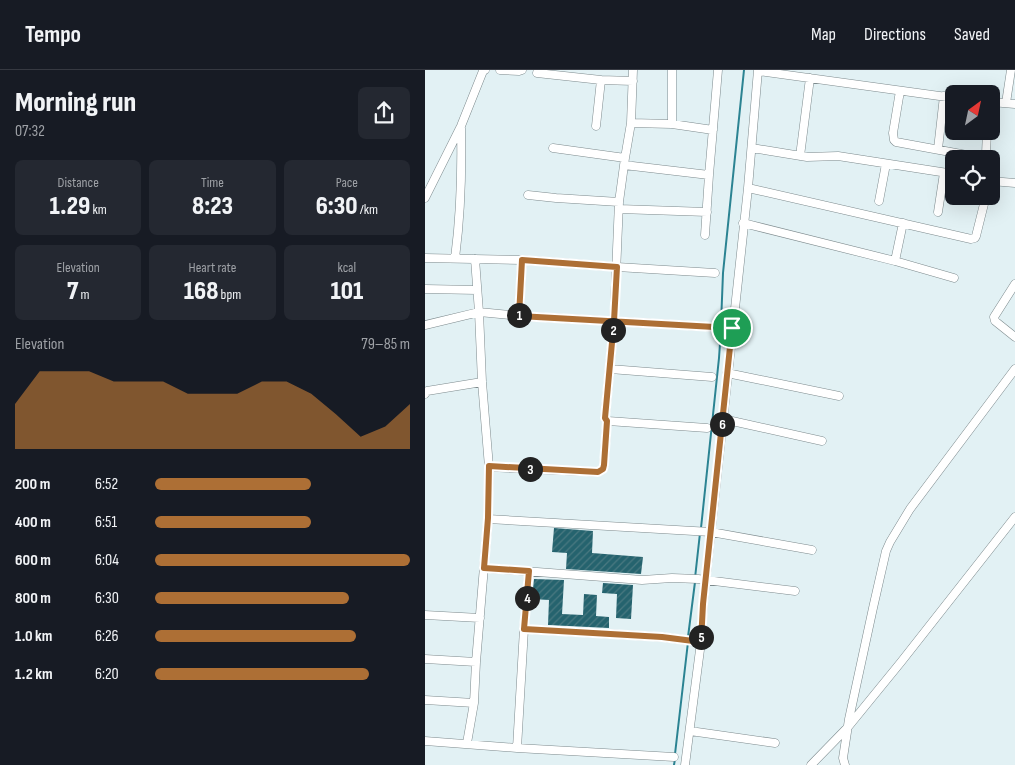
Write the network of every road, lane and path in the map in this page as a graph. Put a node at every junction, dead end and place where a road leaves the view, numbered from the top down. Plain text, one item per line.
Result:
1 (485, 70) edge
2 (500, 70) edge
3 (521, 70) edge
4 (633, 70) edge
5 (672, 70) edge
6 (718, 70) edge
7 (1011, 70) edge
8 (758, 71) edge
9 (537, 73) dead end
10 (580, 74) edge
11 (810, 78) junction
12 (601, 80) junction
13 (633, 81) junction
14 (900, 91) junction
15 (944, 96) joint
16 (1011, 103) edge
17 (631, 123) junction
18 (672, 124) junction
19 (461, 126) junction
20 (596, 126) dead end
21 (713, 130) junction
22 (986, 140) edge
23 (553, 148) dead end
24 (752, 148) junction
25 (938, 149) junction
26 (801, 156) junction
27 (625, 162) junction
28 (886, 164) junction
29 (944, 172) joint
30 (709, 175) junction
31 (1000, 182) edge
32 (1015, 183) edge
33 (748, 188) junction
34 (528, 195) dead end
35 (425, 198) edge
36 (879, 201) dead end
37 (984, 205) edge
38 (619, 206) junction
39 (707, 212) junction
40 (938, 212) dead end
41 (743, 223) junction
42 (903, 223) junction
43 (705, 235) dead end
44 (425, 258) edge
45 (455, 258) junction
46 (475, 259) junction
47 (522, 260) junction
48 (895, 261) junction
49 (617, 267) junction
50 (715, 273) dead end
51 (954, 278) dead end
52 (1015, 284) edge
53 (425, 289) edge
54 (477, 290) junction
55 (479, 312) junction
56 (519, 316) junction
57 (614, 321) junction
58 (425, 325) edge
59 (730, 328) junction
60 (1015, 336) edge
61 (610, 369) junction
62 (1015, 369) edge
63 (727, 374) junction
64 (712, 376) dead end
65 (482, 382) junction
66 (425, 392) edge
67 (839, 396) dead end
68 (723, 419) junction
69 (607, 421) junction
70 (707, 428) dead end
71 (822, 442) dead end
72 (489, 466) junction
73 (1015, 517) edge
74 (488, 518) junction
75 (705, 532) junction
76 (812, 550) dead end
77 (484, 568) junction
78 (529, 571) junction
79 (702, 579) junction
80 (795, 591) dead end
81 (425, 614) edge
82 (479, 618) junction
83 (524, 629) junction
84 (694, 640) junction
85 (425, 659) edge
86 (476, 662) junction
87 (425, 700) edge
88 (475, 703) junction
89 (848, 727) junction
90 (690, 731) junction
91 (425, 741) edge
92 (467, 743) junction
93 (775, 743) dead end
94 (517, 748) junction
95 (673, 756) dead end
96 (685, 765) edge
97 (811, 765) edge
98 (845, 765) edge

1 - 19 street
2 - 3 street
4 - 13 street
5 - 18 street
6 - 21 street
7 - 16 street
8 - 11 street
8 - 24 street
9 - 10 street
10 - 12 street
11 - 14 street
11 - 26 street
12 - 13 street
12 - 20 street
13 - 17 street
14 - 15 street
14 - 25 street
15 - 25 street
17 - 18 street
17 - 27 street
18 - 21 street
19 - 35 street
19 - 45 street
21 - 30 street
22 - 25 street
23 - 27 street
24 - 26 street
24 - 33 street
26 - 28 street
27 - 30 street
27 - 38 street
28 - 29 street
28 - 36 street
29 - 40 street
30 - 39 street
31 - 32 street
33 - 41 street
33 - 42 street
34 - 38 street
37 - 42 street
38 - 39 street
38 - 49 street
39 - 43 street
41 - 48 street
41 - 59 street
42 - 48 street
44 - 45 street
45 - 46 street
46 - 47 street
46 - 54 street
47 - 49 street
47 - 56 street
48 - 51 street
49 - 50 street
49 - 57 street
52 - 60 street
53 - 54 street
54 - 55 street
55 - 56 street
55 - 58 street
55 - 65 street
56 - 57 street
57 - 59 street
57 - 61 street
59 - 63 street
61 - 64 street
61 - 69 street
62 - 89 street
63 - 67 street
63 - 68 street
65 - 66 street
65 - 72 street
68 - 71 street
68 - 75 street
69 - 70 street
69 - 72 street
72 - 74 street
73 - 89 street
74 - 75 street
74 - 77 street
75 - 76 street
75 - 79 street
77 - 78 street
77 - 82 street
78 - 79 street
78 - 83 street
79 - 80 street
79 - 84 street
81 - 82 street
82 - 86 street
83 - 84 street
83 - 94 street
84 - 90 street
85 - 86 street
86 - 88 street
87 - 88 street
88 - 92 street
89 - 97 street
89 - 98 street
90 - 93 street
90 - 96 street
91 - 92 street
92 - 94 street
94 - 95 street

